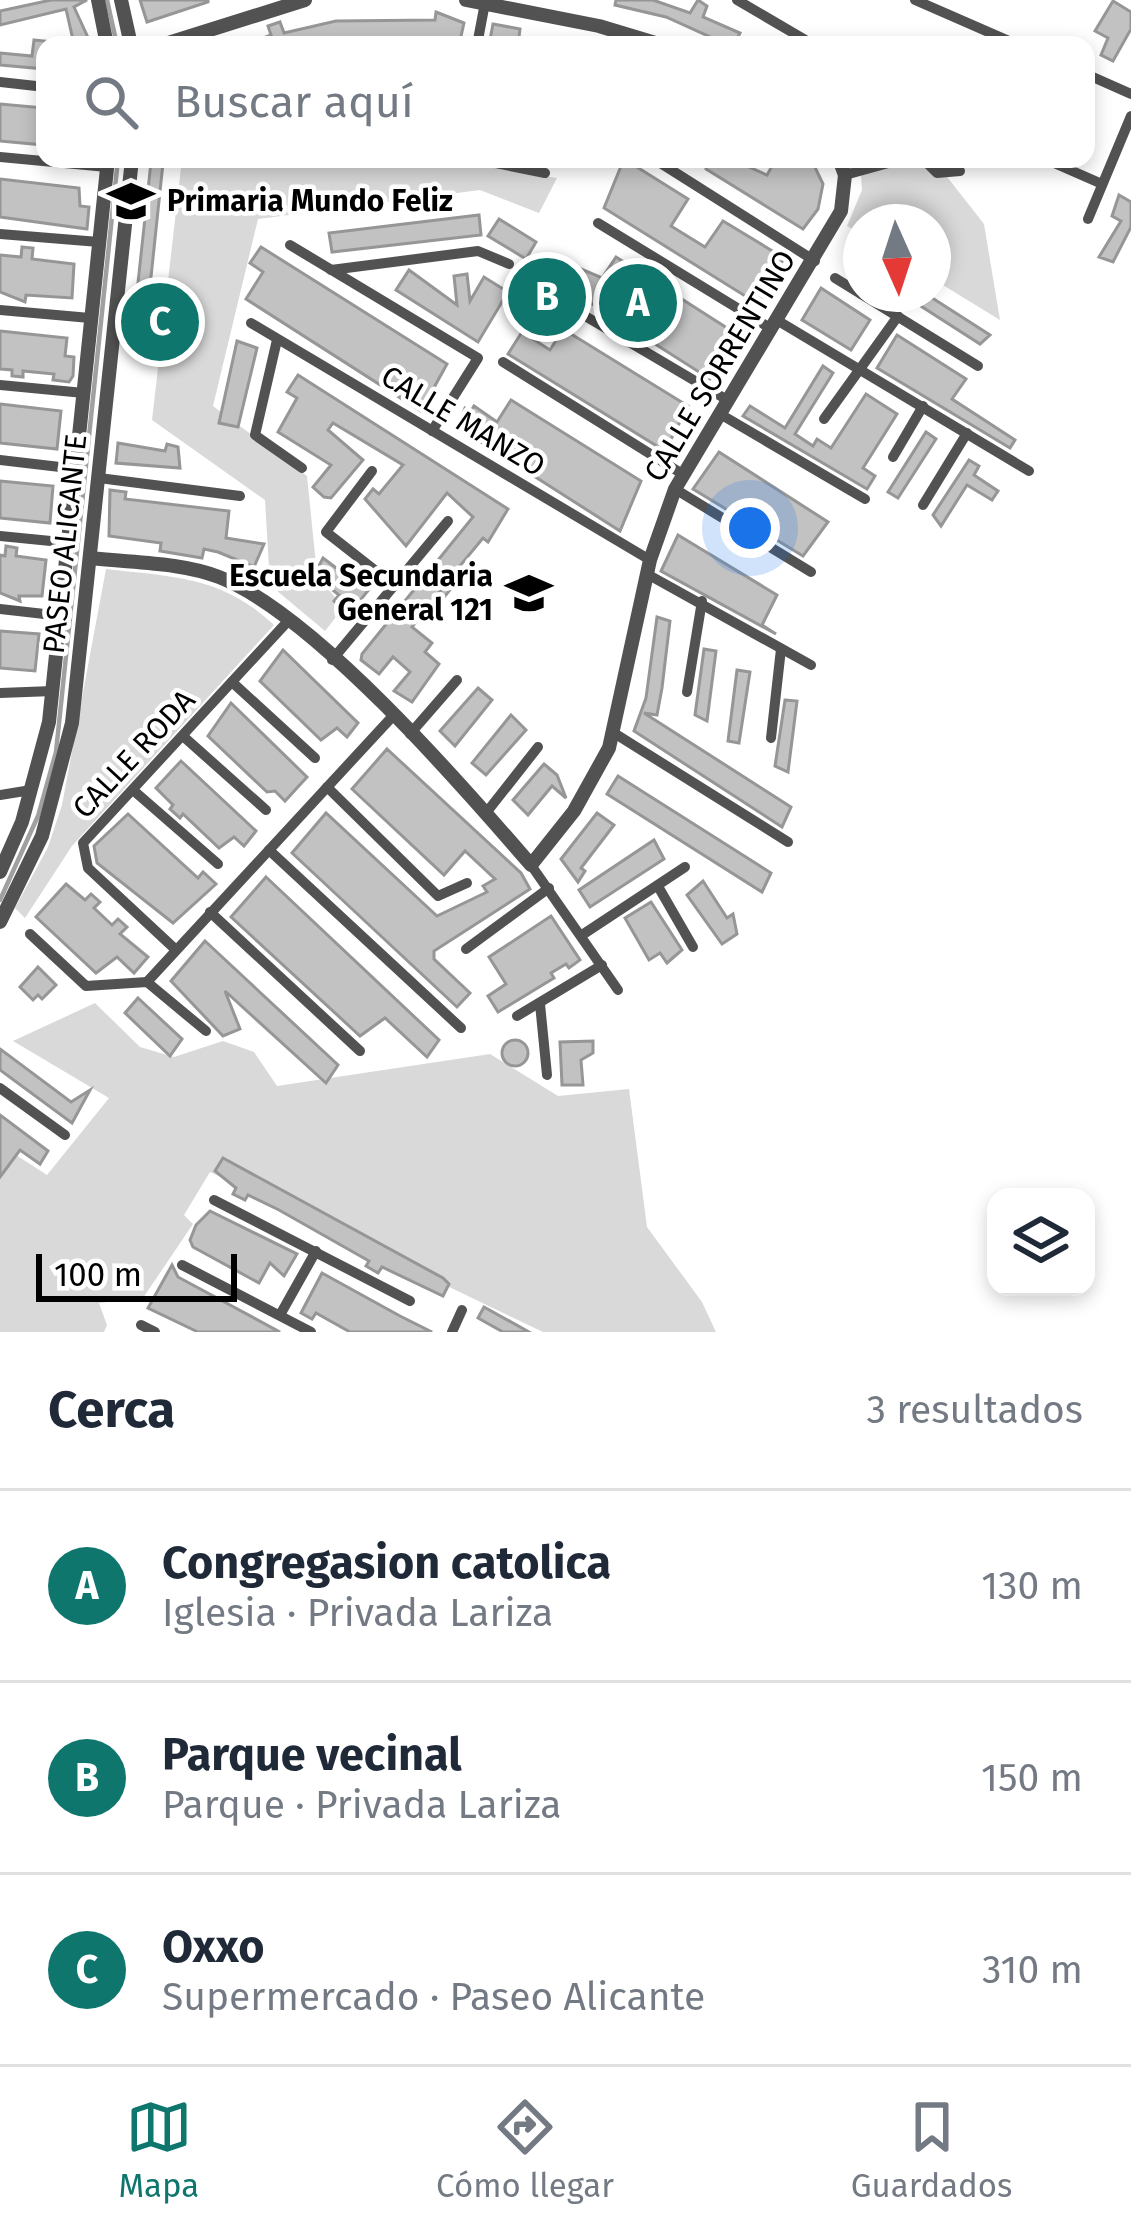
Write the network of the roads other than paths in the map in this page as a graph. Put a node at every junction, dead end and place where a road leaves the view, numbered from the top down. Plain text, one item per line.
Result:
1 (98, 0) edge
2 (121, 0) edge
3 (305, 0) edge
4 (466, 0) edge
5 (737, 0) edge
6 (915, 0) edge
7 (485, 3) junction
8 (105, 36) edge
9 (129, 36) edge
10 (216, 36) edge
11 (479, 36) edge
12 (624, 36) edge
13 (799, 36) edge
14 (997, 36) edge
15 (1095, 78) edge
16 (0, 82) edge
17 (36, 86) edge
18 (1131, 94) edge
19 (1131, 116) edge
20 (0, 157) edge
21 (36, 159) edge
22 (106, 168) edge
23 (131, 168) edge
24 (519, 168) edge
25 (668, 168) edge
26 (841, 168) edge
27 (870, 168) edge
28 (932, 168) edge
29 (958, 168) edge
30 (1066, 168) edge
31 (544, 173) dead end
32 (844, 175) junction
33 (1102, 184) junction
34 (1088, 219) dead end
35 (598, 223) dead end
36 (0, 234) edge
37 (99, 242) junction
38 (290, 245) dead end
39 (815, 261) junction
40 (509, 264) dead end
41 (331, 270) junction
42 (835, 278) dead end
43 (843, 283) edge
44 (558, 300) dead end
45 (0, 310) edge
46 (891, 312) edge
47 (898, 316) junction
48 (91, 318) junction
49 (251, 323) dead end
50 (773, 323) junction
51 (277, 340) junction
52 (503, 362) dead end
53 (978, 366) dead end
54 (859, 368) junction
55 (0, 385) edge
56 (84, 393) junction
57 (923, 406) junction
58 (724, 408) junction
59 (824, 419) dead end
60 (432, 431) junction
61 (967, 433) junction
62 (892, 457) dead end
63 (0, 460) edge
64 (302, 467) dead end
65 (77, 469) junction
66 (372, 471) dead end
67 (1029, 471) dead end
68 (99, 478) junction
69 (680, 483) junction
70 (240, 496) dead end
71 (865, 499) dead end
72 (923, 505) dead end
73 (448, 521) dead end
74 (0, 536) edge
75 (70, 549) junction
76 (91, 558) junction
77 (649, 567) junction
78 (811, 572) dead end
79 (395, 586) junction
80 (702, 601) junction
81 (0, 609) edge
82 (62, 616) junction
83 (289, 620) junction
84 (781, 649) junction
85 (332, 660) junction
86 (811, 665) dead end
87 (458, 680) dead end
88 (232, 682) junction
89 (53, 691) junction
90 (687, 692) dead end
91 (0, 693) edge
92 (392, 717) junction
93 (410, 734) junction
94 (614, 734) junction
95 (184, 736) junction
96 (771, 738) dead end
97 (538, 747) dead end
98 (314, 758) dead end
99 (327, 787) junction
100 (32, 790) junction
101 (134, 790) junction
102 (0, 795) edge
103 (266, 810) dead end
104 (487, 813) junction
105 (788, 842) dead end
106 (269, 850) junction
107 (218, 865) dead end
108 (531, 865) junction
109 (685, 867) dead end
110 (0, 872) edge
111 (467, 883) dead end
112 (549, 888) junction
113 (659, 888) junction
114 (210, 912) junction
115 (0, 922) edge
116 (30, 934) dead end
117 (582, 935) junction
118 (693, 947) dead end
119 (466, 949) dead end
120 (175, 950) junction
121 (602, 965) junction
122 (147, 982) junction
123 (619, 990) dead end
124 (540, 1004) junction
125 (517, 1016) dead end
126 (461, 1028) dead end
127 (206, 1031) dead end
128 (360, 1051) dead end
129 (547, 1076) dead end
130 (0, 1088) edge
131 (65, 1135) dead end
132 (214, 1200) dead end
133 (316, 1251) junction
134 (182, 1265) dead end
135 (410, 1301) dead end
136 (462, 1310) dead end
137 (280, 1315) junction
138 (141, 1324) dead end
139 (155, 1332) edge
140 (311, 1332) edge
141 (452, 1332) edge

1 - 8 street
2 - 9 street
3 - 10 street
4 - 7 street
5 - 13 street
6 - 14 street
7 - 11 street
7 - 12 street
15 - 18 street
16 - 17 street
19 - 33 street
20 - 21 street
22 - 37 street, PASEO ALICANTE
23 - 68 street, PASEO ALICANTE
24 - 31 street
25 - 39 street
26 - 32 street
27 - 32 street
28 - 29 street
30 - 33 street
32 - 39 street, CALLE SORRENTINO
33 - 34 street
35 - 50 street
36 - 37 street
37 - 48 street, PASEO ALICANTE
38 - 41 street
39 - 50 street, CALLE SORRENTINO
40 - 41 street
41 - 60 street
42 - 43 street
44 - 58 street
45 - 48 street
46 - 47 street
47 - 53 street
47 - 54 street
48 - 56 street, PASEO ALICANTE
49 - 51 street, CALLE MANZO
50 - 54 street
50 - 58 street, CALLE SORRENTINO
51 - 60 street, CALLE MANZO
51 - 64 street
52 - 69 street
54 - 57 street
54 - 59 street
55 - 56 street
56 - 65 street, PASEO ALICANTE
57 - 61 street
57 - 62 street
58 - 69 street, CALLE SORRENTINO
58 - 71 street
60 - 77 street, CALLE MANZO
61 - 67 street
61 - 72 street
63 - 65 street
65 - 75 street, PASEO ALICANTE
66 - 79 street
68 - 70 street
68 - 76 street, PASEO ALICANTE
69 - 77 street, CALLE SORRENTINO
69 - 78 street
73 - 79 street
74 - 75 street
75 - 76 street
75 - 82 street, PASEO ALICANTE
76 - 83 street
76 - 115 street, PASEO ALICANTE
77 - 80 street, CALLE MANZO
77 - 94 street, CALLE SORRENTINO
79 - 85 street
80 - 84 street, CALLE MANZO
80 - 90 street
81 - 82 street
82 - 89 street, PASEO ALICANTE
83 - 85 street
83 - 88 street, CALLE RODA
84 - 86 street, CALLE MANZO
84 - 96 street
85 - 92 street
87 - 93 street
88 - 95 street, CALLE RODA
88 - 98 street
89 - 91 street
89 - 100 street, PASEO ALICANTE
92 - 93 street
92 - 99 street
93 - 104 street
94 - 105 street
94 - 108 street, CALLE SORRENTINO
95 - 101 street, CALLE RODA
95 - 103 street
97 - 104 street
99 - 106 street
99 - 111 street
100 - 102 street
100 - 110 street, PASEO ALICANTE
101 - 107 street
101 - 120 street, CALLE RODA
104 - 108 street
106 - 114 street
106 - 126 street
108 - 112 street
109 - 113 street
112 - 117 street
112 - 119 street
113 - 117 street
113 - 118 street
114 - 120 street
114 - 128 street
116 - 122 street
117 - 121 street
120 - 122 street
121 - 123 street
121 - 124 street
122 - 127 street
124 - 125 street
124 - 129 street
130 - 131 street
132 - 133 street
133 - 135 street
133 - 137 street
134 - 137 street
136 - 141 street
137 - 140 street
138 - 139 street

